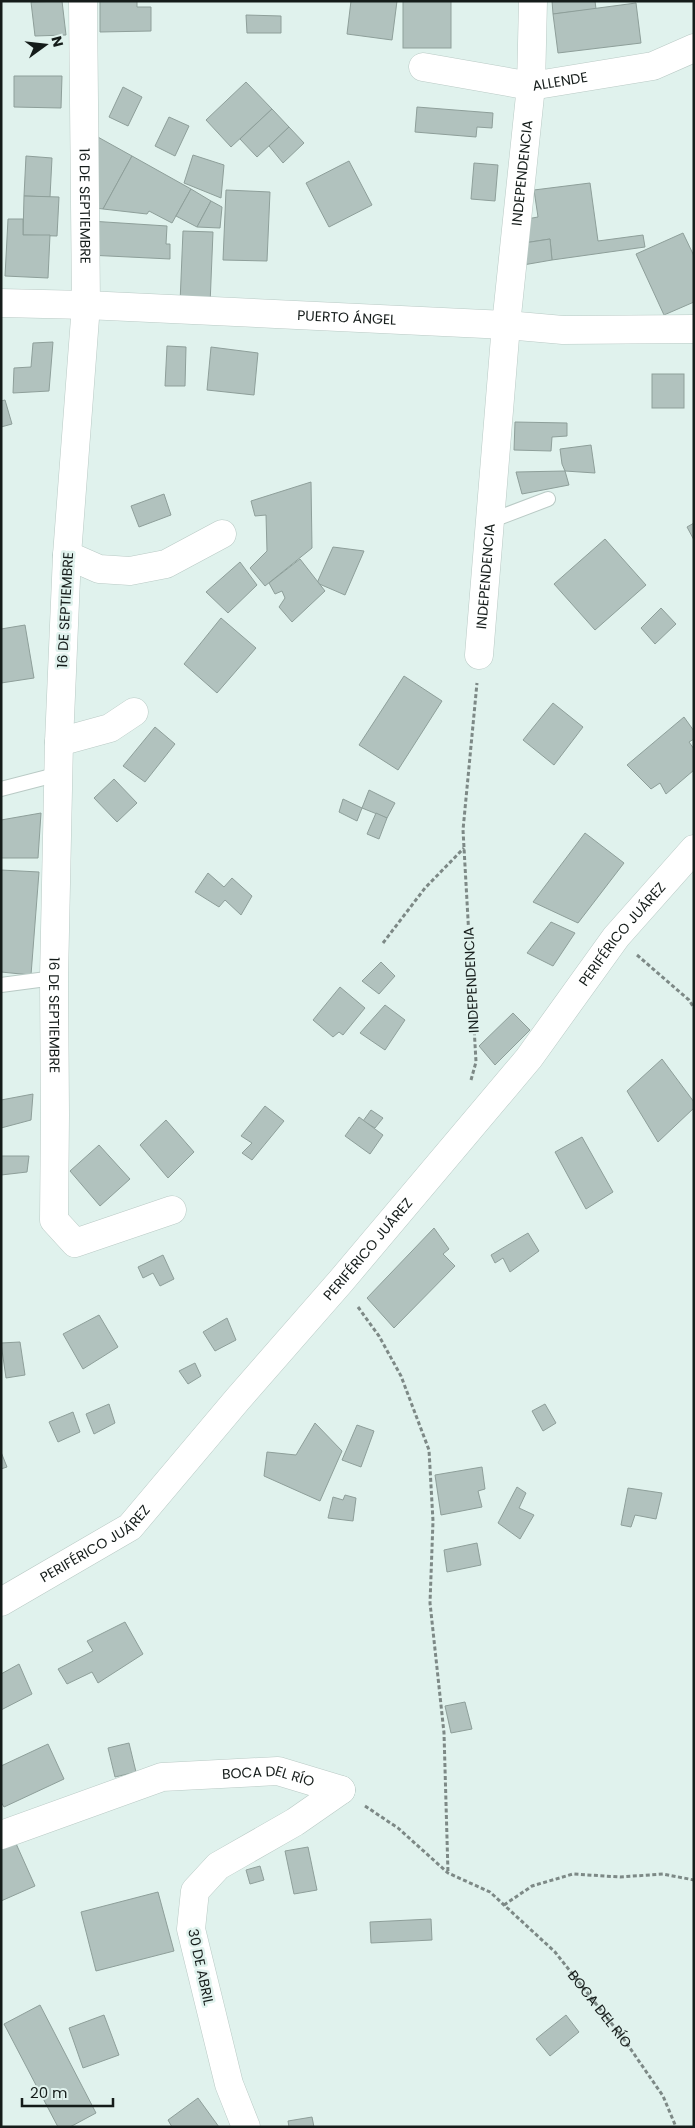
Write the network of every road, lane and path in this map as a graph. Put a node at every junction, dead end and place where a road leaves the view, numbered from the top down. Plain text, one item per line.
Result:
1 (84, 1) edge
2 (534, 1) edge
3 (694, 48) edge
4 (423, 67) dead end
5 (531, 86) junction
6 (1, 303) edge
7 (86, 305) junction
8 (506, 325) junction
9 (694, 329) edge
10 (548, 498) dead end
11 (490, 521) junction
12 (222, 534) dead end
13 (67, 554) junction
14 (479, 655) joint
15 (134, 712) dead end
16 (59, 742) junction
17 (59, 774) junction
18 (1, 789) edge
19 (464, 847) junction
20 (694, 850) edge
21 (616, 937) junction
22 (383, 943) dead end
23 (54, 978) junction
24 (1, 985) edge
25 (694, 1008) edge
26 (471, 1081) dead end
27 (172, 1210) dead end
28 (341, 1281) junction
29 (1, 1602) edge
30 (342, 1790) junction
31 (1, 1835) edge
32 (448, 1873) junction
33 (694, 1880) edge
34 (504, 1905) junction
35 (246, 2127) edge
36 (676, 2127) edge

1 - 7 street, 16 DE SEPTIEMBRE
2 - 5 street, INDEPENDENCIA
3 - 5 street, ALLENDE
4 - 5 street, ALLENDE
5 - 8 street, INDEPENDENCIA
6 - 7 street, PUERTO ÁNGEL
7 - 8 street, PUERTO ÁNGEL
7 - 13 street, 16 DE SEPTIEMBRE
8 - 9 street, PUERTO ÁNGEL
8 - 11 street, INDEPENDENCIA
10 - 11 lane
11 - 14 street, INDEPENDENCIA
12 - 13 street
13 - 16 street, 16 DE SEPTIEMBRE
14 - 19 path, INDEPENDENCIA
15 - 16 street
16 - 17 street, 16 DE SEPTIEMBRE
17 - 18 lane
17 - 23 street, 16 DE SEPTIEMBRE
19 - 22 path
19 - 26 path, INDEPENDENCIA
20 - 21 street, PERIFÉRICO JUÁREZ
21 - 25 path
21 - 28 street, PERIFÉRICO JUÁREZ
23 - 24 lane
23 - 27 street, 16 DE SEPTIEMBRE
28 - 29 street, PERIFÉRICO JUÁREZ
28 - 32 path
30 - 31 street, BOCA DEL RÍO
30 - 32 path, BOCA DEL RÍO
30 - 35 street, 30 DE ABRIL
32 - 34 path, BOCA DEL RÍO
33 - 34 path
34 - 36 path, BOCA DEL RÍO

